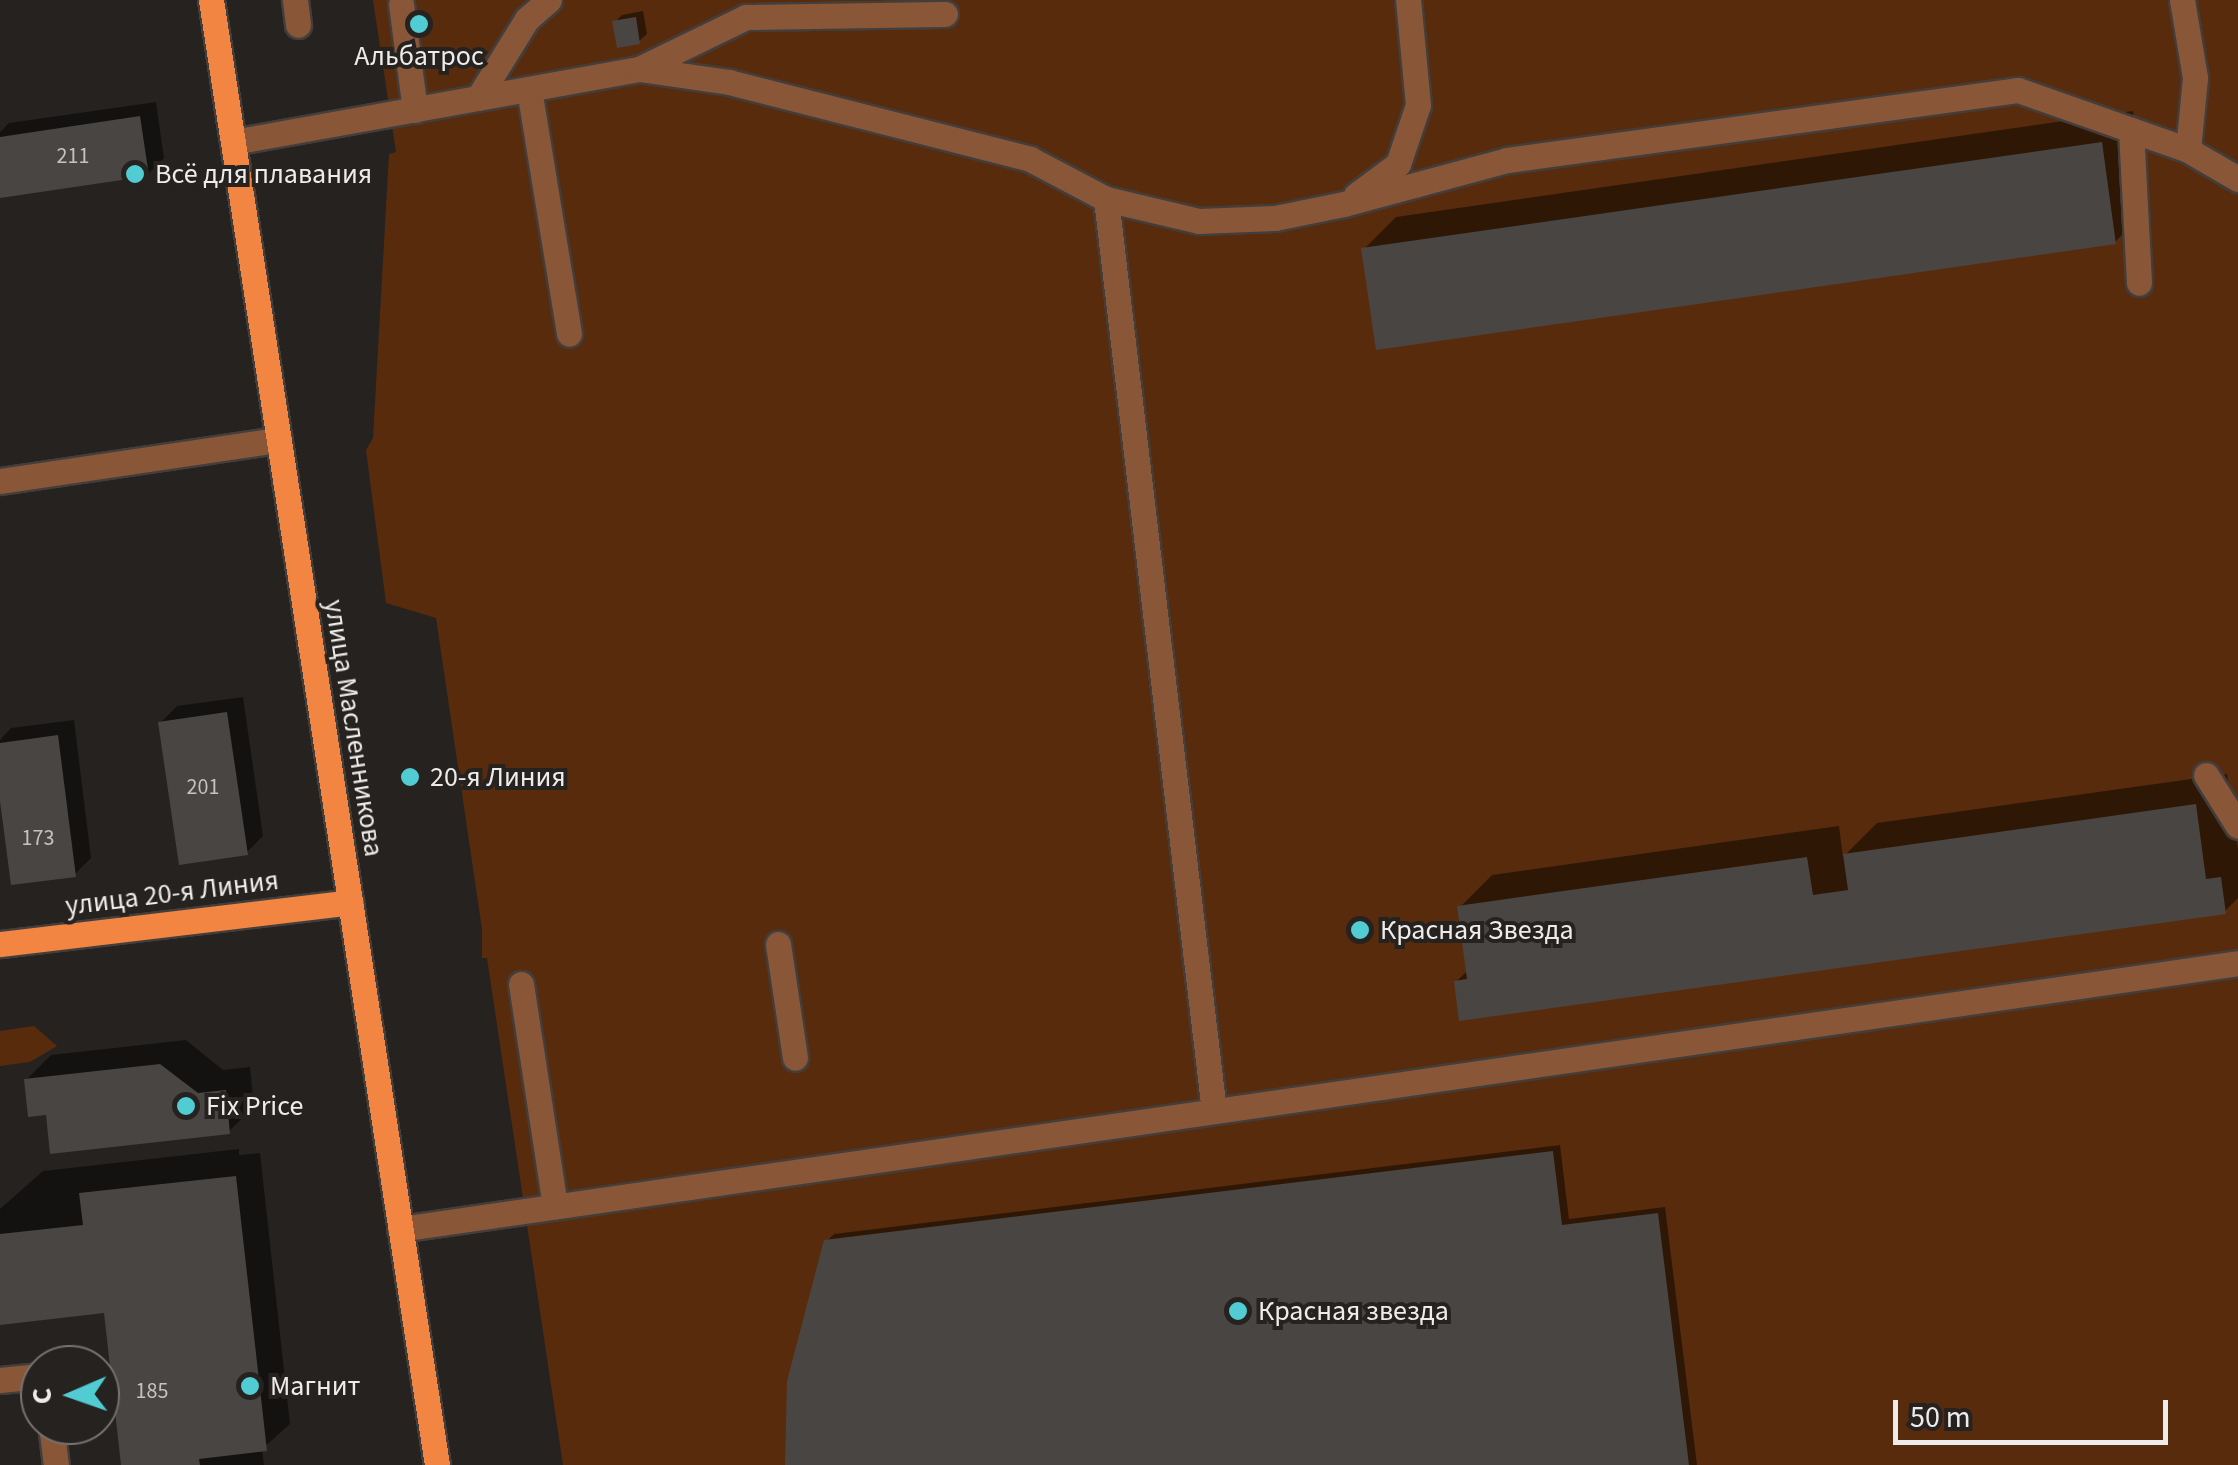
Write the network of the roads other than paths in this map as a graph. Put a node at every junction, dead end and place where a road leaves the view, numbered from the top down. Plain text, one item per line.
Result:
1 (211, 0) edge
2 (549, 0) edge
3 (1408, 0) edge
4 (2182, 0) edge
5 (400, 4) dead end
6 (945, 14) dead end
7 (640, 68) junction
8 (529, 89) junction
9 (478, 98) junction
10 (415, 110) junction
11 (2132, 130) junction
12 (233, 142) junction
13 (2188, 150) junction
14 (2238, 178) edge
15 (1106, 199) junction
16 (1344, 204) junction
17 (2139, 283) dead end
18 (569, 334) dead end
19 (279, 440) junction
20 (0, 481) edge
21 (2206, 775) dead end
22 (2238, 826) edge
23 (350, 902) junction
24 (0, 944) edge
25 (778, 944) dead end
26 (2238, 963) edge
27 (521, 984) dead end
28 (795, 1058) dead end
29 (1214, 1111) junction
30 (555, 1206) junction
31 (400, 1229) junction
32 (437, 1465) edge

1 - 12 main road, улица Масленникова
2 - 9 lane
3 - 16 lane
4 - 13 lane
5 - 10 lane
6 - 7 lane
7 - 8 lane
7 - 15 lane
8 - 9 lane
8 - 18 lane
9 - 10 lane
10 - 12 lane
11 - 13 lane
11 - 16 lane
11 - 17 lane
12 - 19 main road, улица Масленникова
13 - 14 lane
15 - 16 lane
15 - 29 lane
19 - 20 lane
19 - 23 main road, улица Масленникова
21 - 22 lane
23 - 24 main road, улица 20-я Линия
23 - 31 main road, улица Масленникова
25 - 28 lane
26 - 29 lane
27 - 30 lane
29 - 30 lane
30 - 31 lane
31 - 32 main road, улица Масленникова

